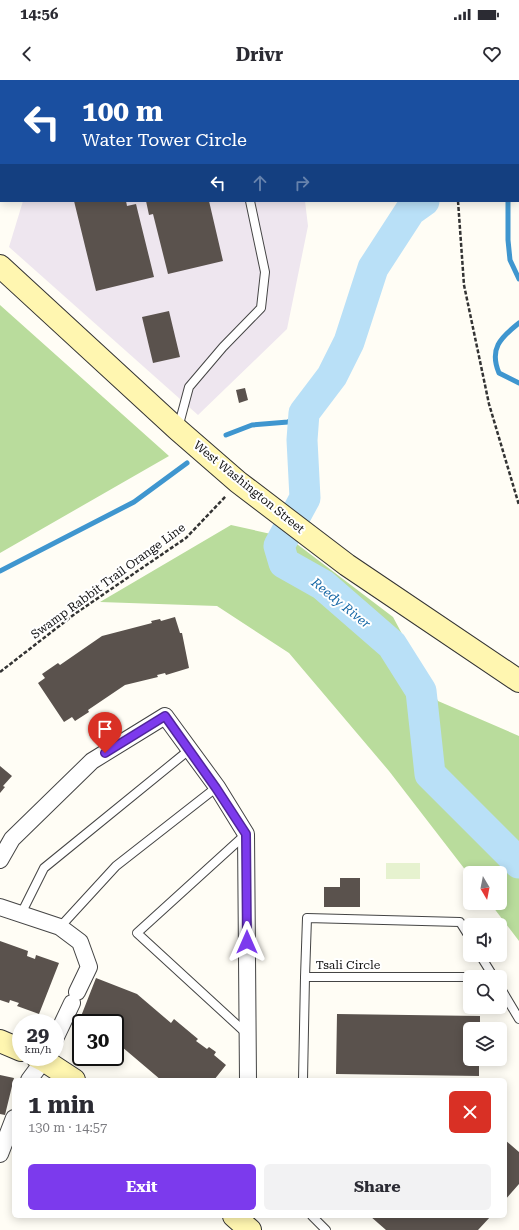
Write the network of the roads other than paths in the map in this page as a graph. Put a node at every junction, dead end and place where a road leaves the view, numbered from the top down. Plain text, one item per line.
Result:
1 (250, 202) edge
2 (0, 266) edge
3 (177, 429) junction
4 (519, 681) edge
5 (189, 750) junction
6 (216, 788) junction
7 (246, 834) junction
8 (0, 860) edge
9 (0, 907) edge
10 (21, 914) junction
11 (60, 927) junction
12 (463, 927) edge
13 (305, 977) junction
14 (463, 977) edge
15 (507, 998) edge
16 (519, 1018) edge
17 (64, 1019) edge
18 (248, 1035) junction
19 (0, 1041) edge
20 (12, 1046) edge
21 (38, 1066) edge
22 (54, 1066) edge
23 (30, 1078) edge
24 (71, 1078) edge
25 (248, 1078) edge
26 (303, 1078) edge
27 (12, 1123) edge
28 (0, 1154) edge
29 (236, 1218) edge
30 (314, 1218) edge
31 (250, 1230) edge
32 (326, 1230) edge

1 - 3 lane
2 - 3 street, West Washington Street
3 - 4 street, West Washington Street
5 - 6 street
5 - 8 street
5 - 10 lane
6 - 7 street
6 - 11 lane
7 - 18 street
7 - 18 lane
9 - 10 street
10 - 11 street
11 - 17 street
12 - 13 lane
13 - 14 lane, Tsali Circle
13 - 26 lane, Tsali Circle
15 - 16 lane
18 - 25 street
19 - 20 street
21 - 23 street
22 - 24 street
27 - 28 street
29 - 31 street
30 - 32 lane

